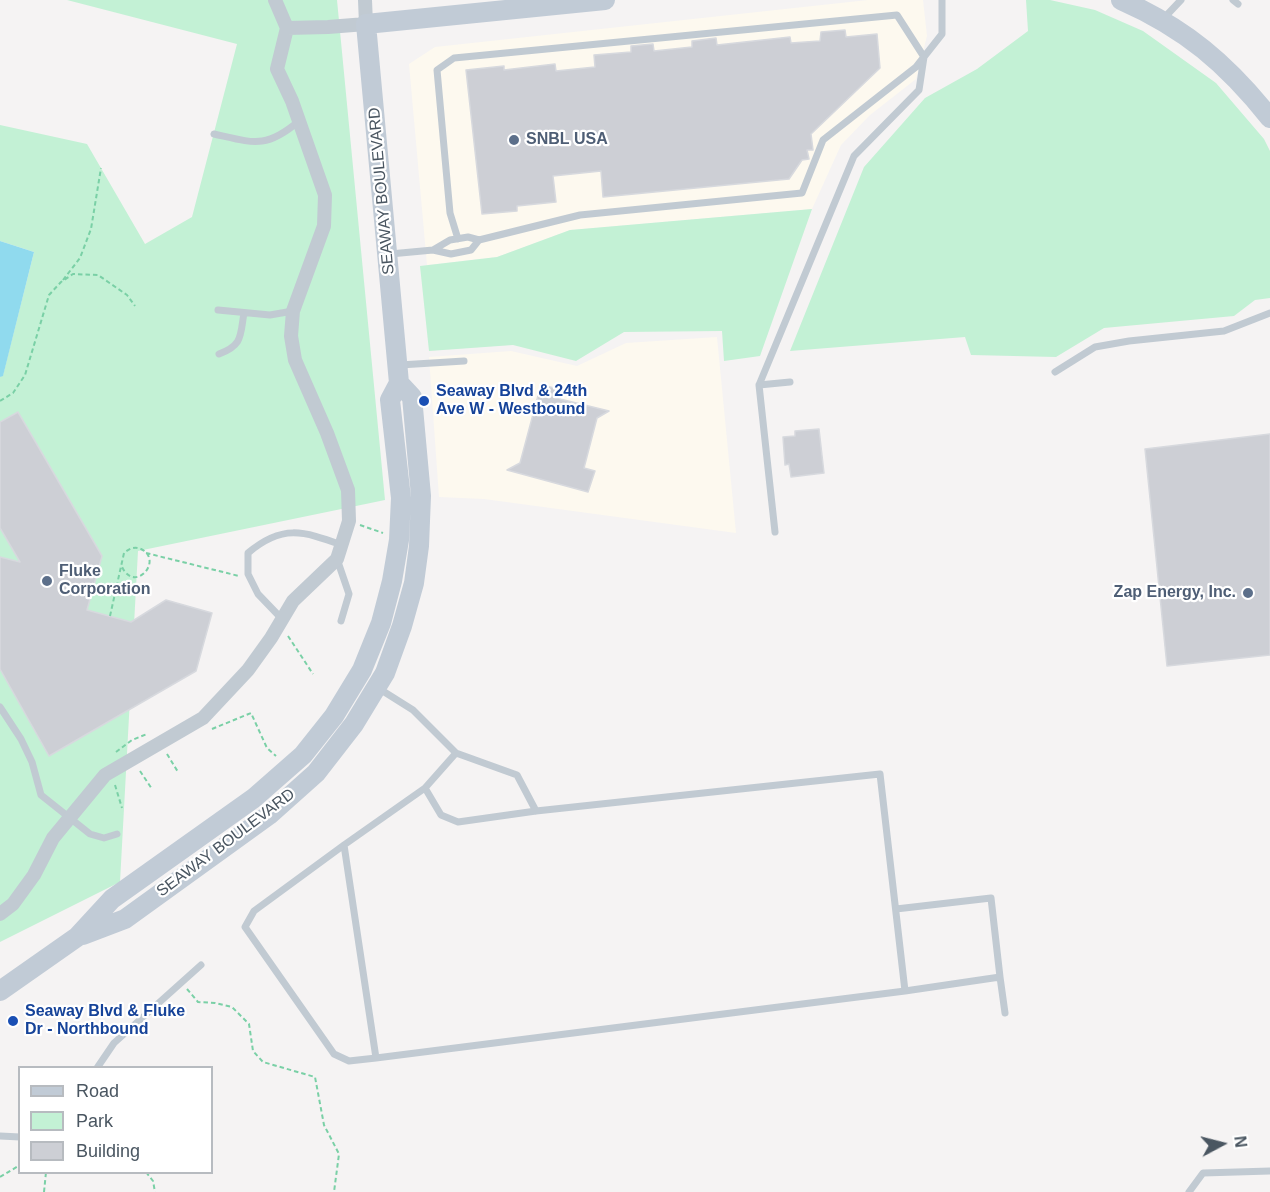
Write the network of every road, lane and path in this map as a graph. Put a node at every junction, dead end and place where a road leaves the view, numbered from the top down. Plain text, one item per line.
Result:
1 (275, 0) edge
2 (365, 0) edge
3 (605, 0) edge
4 (942, 0) edge
5 (1120, 0) edge
6 (1182, 0) edge
7 (1162, 20) junction
8 (366, 24) junction
9 (287, 28) junction
10 (924, 57) junction
11 (1270, 118) edge
12 (299, 121) junction
13 (214, 134) dead end
14 (100, 168) dead end
15 (459, 239) junction
16 (479, 240) junction
17 (433, 250) junction
18 (387, 254) junction
19 (61, 282) junction
20 (135, 306) dead end
21 (218, 310) dead end
22 (292, 311) junction
23 (244, 313) junction
24 (1270, 313) edge
25 (219, 354) dead end
26 (464, 361) dead end
27 (1055, 372) dead end
28 (398, 374) junction
29 (790, 382) dead end
30 (759, 385) junction
31 (0, 401) edge
32 (349, 520) junction
33 (775, 532) dead end
34 (399, 540) junction
35 (342, 545) junction
36 (146, 552) junction
37 (337, 559) junction
38 (122, 567) junction
39 (248, 574) junction
40 (110, 616) dead end
41 (341, 621) dead end
42 (280, 624) junction
43 (313, 674) dead end
44 (358, 676) junction
45 (376, 687) junction
46 (0, 707) edge
47 (212, 729) dead end
48 (154, 731) dead end
49 (456, 753) junction
50 (111, 755) dead end
51 (289, 769) junction
52 (424, 788) junction
53 (536, 811) junction
54 (68, 818) junction
55 (117, 834) dead end
56 (344, 845) junction
57 (896, 909) junction
58 (0, 914) edge
59 (77, 936) junction
60 (201, 965) dead end
61 (1000, 977) junction
62 (182, 982) junction
63 (0, 991) edge
64 (905, 992) junction
65 (1005, 1013) dead end
66 (376, 1058) junction
67 (98, 1066) edge
68 (0, 1136) edge
69 (18, 1137) edge
70 (18, 1166) edge
71 (1270, 1171) edge
72 (46, 1174) edge
73 (147, 1174) edge
74 (0, 1177) edge
75 (44, 1192) edge
76 (155, 1192) edge
77 (334, 1192) edge
78 (1190, 1192) edge

1 - 9 street
2 - 8 street, SEAWAY BOULEVARD
3 - 8 street
4 - 10 lane
5 - 7 street
6 - 7 lane
7 - 11 street
8 - 9 street
8 - 18 street, SEAWAY BOULEVARD
9 - 12 street
10 - 15 lane
10 - 16 lane
10 - 30 lane
12 - 13 lane
12 - 22 street
14 - 19 path
15 - 16 lane
15 - 17 lane
16 - 17 lane
17 - 18 lane
18 - 28 street, SEAWAY BOULEVARD
19 - 20 path
19 - 31 path
21 - 23 lane
22 - 23 lane
22 - 32 street
23 - 25 lane
24 - 27 lane
26 - 28 lane
28 - 34 street, SEAWAY BOULEVARD
28 - 45 street, SEAWAY BOULEVARD
29 - 30 lane
30 - 33 lane
32 - 34 path
32 - 35 street
34 - 44 street, SEAWAY BOULEVARD
35 - 37 street
35 - 39 lane
36 - 38 path
36 - 38 path
36 - 39 path
37 - 41 lane
37 - 42 street
38 - 40 path
39 - 42 lane
42 - 43 path
42 - 54 street
44 - 45 lane
44 - 51 street, SEAWAY BOULEVARD
45 - 49 lane
45 - 59 street, SEAWAY BOULEVARD
46 - 54 lane
47 - 51 path
48 - 50 path
49 - 52 lane
49 - 53 lane
51 - 59 street, SEAWAY BOULEVARD
52 - 53 lane
52 - 56 lane
53 - 57 lane
54 - 55 lane
54 - 58 street
56 - 66 lane
56 - 66 lane
57 - 61 lane
57 - 64 lane
59 - 63 street, SEAWAY BOULEVARD
60 - 62 lane
61 - 64 lane
61 - 65 lane
62 - 67 lane
62 - 77 path
64 - 66 lane
68 - 69 lane
70 - 74 path
71 - 78 lane
72 - 75 path
73 - 76 path

